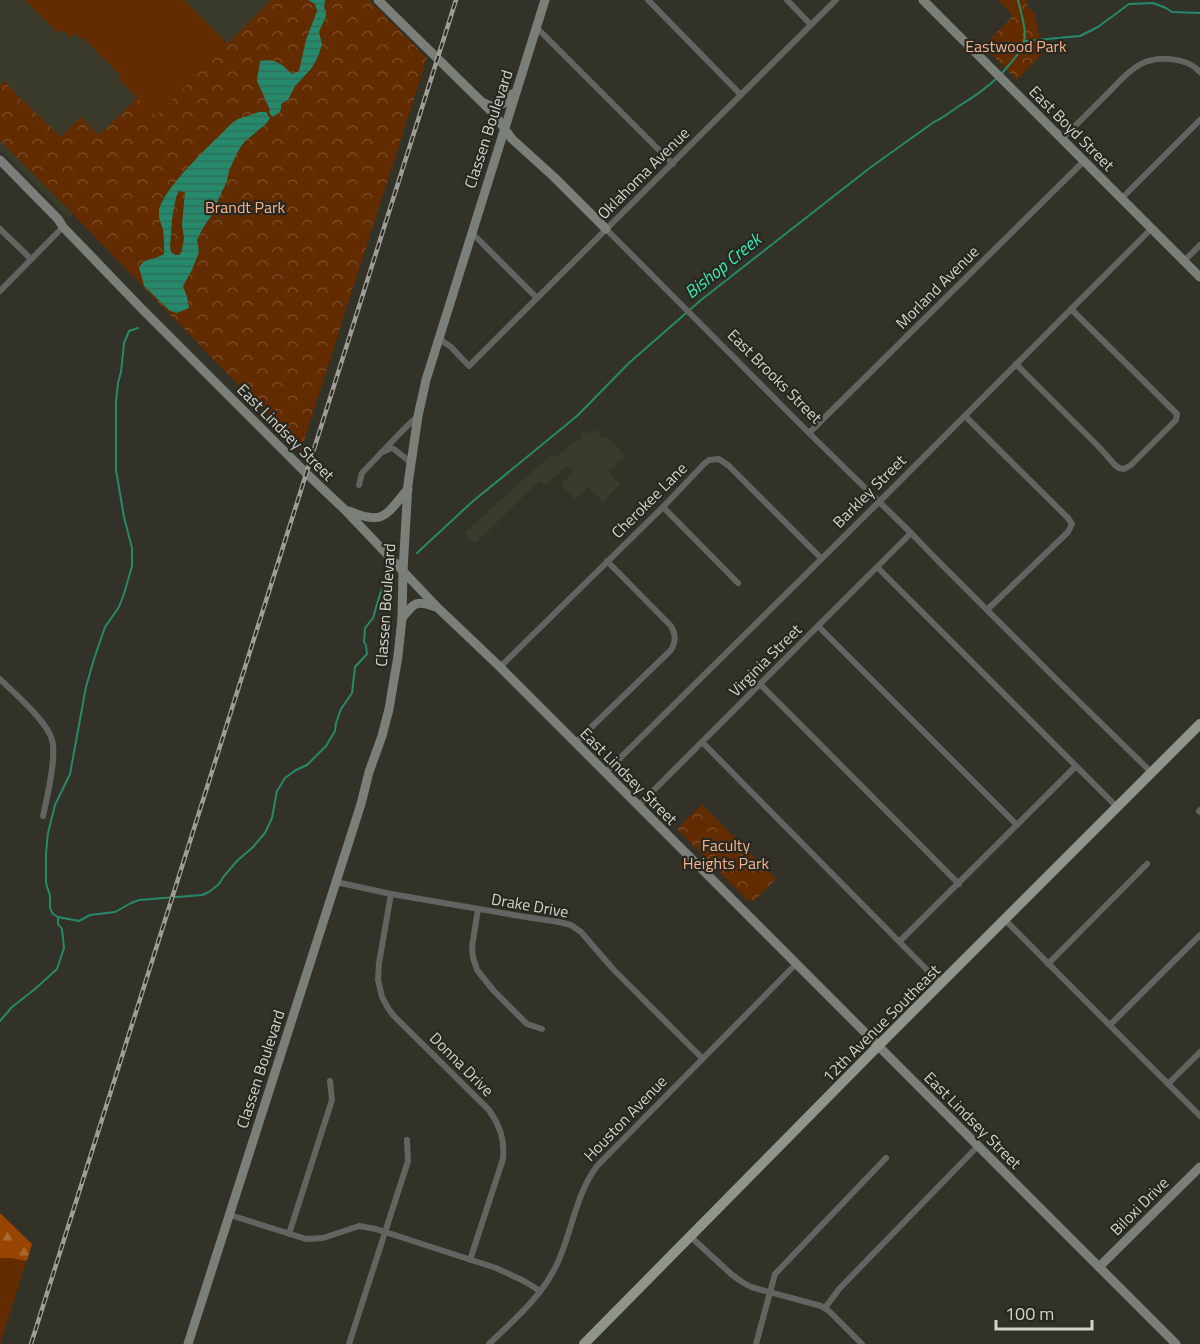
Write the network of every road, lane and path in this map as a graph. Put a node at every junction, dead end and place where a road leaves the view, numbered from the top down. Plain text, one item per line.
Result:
1 (378, 0) edge
2 (545, 0) edge
3 (648, 0) edge
4 (787, 0) edge
5 (836, 0) edge
6 (923, 0) edge
7 (811, 25) junction
8 (536, 27) junction
9 (1200, 72) edge
10 (517, 88) junction
11 (741, 95) junction
12 (482, 102) junction
13 (1200, 120) edge
14 (504, 128) junction
15 (1062, 139) junction
16 (521, 147) junction
17 (497, 152) junction
18 (0, 160) edge
19 (1084, 161) junction
20 (673, 164) junction
21 (0, 167) edge
22 (1121, 199) junction
23 (63, 227) junction
24 (0, 228) edge
25 (606, 229) junction
26 (1151, 229) junction
27 (471, 232) junction
28 (1200, 245) edge
29 (31, 259) junction
30 (1184, 261) junction
31 (1200, 277) edge
32 (0, 291) edge
33 (537, 298) junction
34 (1071, 309) junction
35 (438, 338) junction
36 (1016, 364) junction
37 (418, 416) junction
38 (965, 416) junction
39 (809, 433) junction
40 (382, 453) junction
41 (410, 462) junction
42 (359, 485) dead end
43 (408, 489) junction
44 (879, 501) junction
45 (663, 507) junction
46 (344, 509) junction
47 (911, 533) junction
48 (821, 558) junction
49 (607, 561) junction
50 (877, 567) junction
51 (403, 571) junction
52 (738, 583) dead end
53 (438, 608) junction
54 (987, 610) junction
55 (402, 618) junction
56 (818, 626) junction
57 (500, 667) junction
58 (0, 679) edge
59 (760, 684) junction
60 (1200, 724) edge
61 (702, 742) junction
62 (575, 743) junction
63 (1076, 766) junction
64 (605, 772) junction
65 (1152, 773) junction
66 (638, 806) junction
67 (1116, 807) junction
68 (43, 816) dead end
69 (1017, 825) junction
70 (1147, 864) dead end
71 (336, 882) junction
72 (959, 884) junction
73 (391, 894) junction
74 (478, 909) junction
75 (1005, 920) junction
76 (1200, 935) edge
77 (900, 941) junction
78 (1048, 963) junction
79 (796, 964) junction
80 (941, 984) junction
81 (1110, 1025) junction
82 (542, 1029) dead end
83 (878, 1046) junction
84 (1200, 1052) edge
85 (702, 1058) junction
86 (330, 1081) dead end
87 (1168, 1084) junction
88 (1200, 1116) edge
89 (407, 1140) dead end
90 (978, 1146) junction
91 (886, 1158) dead end
92 (1200, 1167) edge
93 (230, 1215) junction
94 (386, 1231) junction
95 (289, 1234) junction
96 (690, 1236) junction
97 (470, 1260) junction
98 (1099, 1267) junction
99 (540, 1292) junction
100 (770, 1292) junction
101 (825, 1308) junction
102 (188, 1344) edge
103 (349, 1344) edge
104 (489, 1344) edge
105 (584, 1344) edge
106 (756, 1344) edge
107 (862, 1344) edge
108 (1176, 1344) edge

1 - 12 street, East Brooks Street
2 - 8 street, Classen Boulevard
3 - 11 street
4 - 7 street
5 - 7 street, Oklahoma Avenue
6 - 15 street, East Boyd Street
7 - 11 street, Oklahoma Avenue
8 - 10 street, Classen Boulevard
8 - 20 street
9 - 15 street
10 - 12 street
10 - 14 street, Classen Boulevard
11 - 20 street, Oklahoma Avenue
12 - 14 street, East Brooks Street
13 - 22 street
14 - 16 street, East Brooks Street
14 - 17 street, Classen Boulevard
15 - 19 street, East Boyd Street
16 - 17 street
16 - 25 street, East Brooks Street
17 - 27 street, Classen Boulevard
18 - 23 street, East Lindsey Street
19 - 22 street, East Boyd Street
19 - 39 street, Morland Avenue
20 - 25 street, Oklahoma Avenue
21 - 23 street, East Lindsey Street
22 - 26 street, East Boyd Street
23 - 29 street
23 - 46 street, East Lindsey Street
24 - 29 street
25 - 33 street, Oklahoma Avenue
25 - 39 street, East Brooks Street
26 - 30 street, East Boyd Street
26 - 34 street, Barkley Street
27 - 33 street
27 - 35 street, Classen Boulevard
28 - 30 street
29 - 32 street
30 - 31 street, East Boyd Street
33 - 35 street, Oklahoma Avenue
34 - 36 street, Barkley Street
34 - 36 street
35 - 37 street, Classen Boulevard
36 - 38 street, Barkley Street
37 - 40 street
37 - 41 street, Classen Boulevard
38 - 44 street, Barkley Street
38 - 54 street
39 - 44 street, East Brooks Street
40 - 41 street
40 - 42 street
41 - 43 street, Classen Boulevard
43 - 46 street
43 - 51 street, Classen Boulevard
44 - 47 street, East Brooks Street
44 - 48 street, Barkley Street
45 - 48 street, Cherokee Lane
45 - 49 street, Cherokee Lane
45 - 52 street
46 - 51 street, East Lindsey Street
47 - 50 street, Virginia Street
47 - 54 street, East Brooks Street
48 - 64 street, Barkley Street
49 - 57 street, Cherokee Lane
49 - 62 street
50 - 56 street, Virginia Street
50 - 63 street
51 - 53 street, East Lindsey Street
51 - 55 street, Classen Boulevard
53 - 55 street
53 - 57 street, East Lindsey Street
54 - 65 street, East Brooks Street
55 - 71 street, Classen Boulevard
56 - 59 street, Virginia Street
56 - 69 street
57 - 62 street, East Lindsey Street
58 - 68 street
59 - 61 street, Virginia Street
59 - 72 street
60 - 65 main road, 12th Avenue Southeast
61 - 66 street, Virginia Street
61 - 77 street
62 - 64 street, East Lindsey Street
63 - 67 street
63 - 69 street
64 - 66 street, East Lindsey Street
65 - 67 main road, 12th Avenue Southeast
66 - 79 street, East Lindsey Street
67 - 75 main road, 12th Avenue Southeast
69 - 72 street
70 - 78 street
71 - 73 street, Drake Drive
71 - 93 street, Classen Boulevard
72 - 77 street
73 - 74 street, Drake Drive
73 - 97 street, Donna Drive
74 - 82 street
74 - 85 street, Drake Drive
75 - 78 street
75 - 80 main road, 12th Avenue Southeast
76 - 81 street
77 - 80 street
78 - 81 street
79 - 83 street, East Lindsey Street
79 - 85 street, Houston Avenue
80 - 83 main road, 12th Avenue Southeast
81 - 87 street
83 - 90 street, East Lindsey Street
83 - 96 main road, 12th Avenue Southeast
84 - 87 street
85 - 99 street, Houston Avenue
86 - 95 street
87 - 88 street
89 - 94 street
90 - 98 street, East Lindsey Street
90 - 101 street
91 - 100 street
92 - 98 street, Biloxi Drive
93 - 95 street
93 - 102 street, Classen Boulevard
94 - 95 street
94 - 97 street
94 - 103 street
96 - 100 street
96 - 105 main road, 12th Avenue Southeast
97 - 99 street
98 - 108 street, East Lindsey Street
99 - 104 street, Houston Avenue
100 - 101 street
100 - 106 street
101 - 107 street

